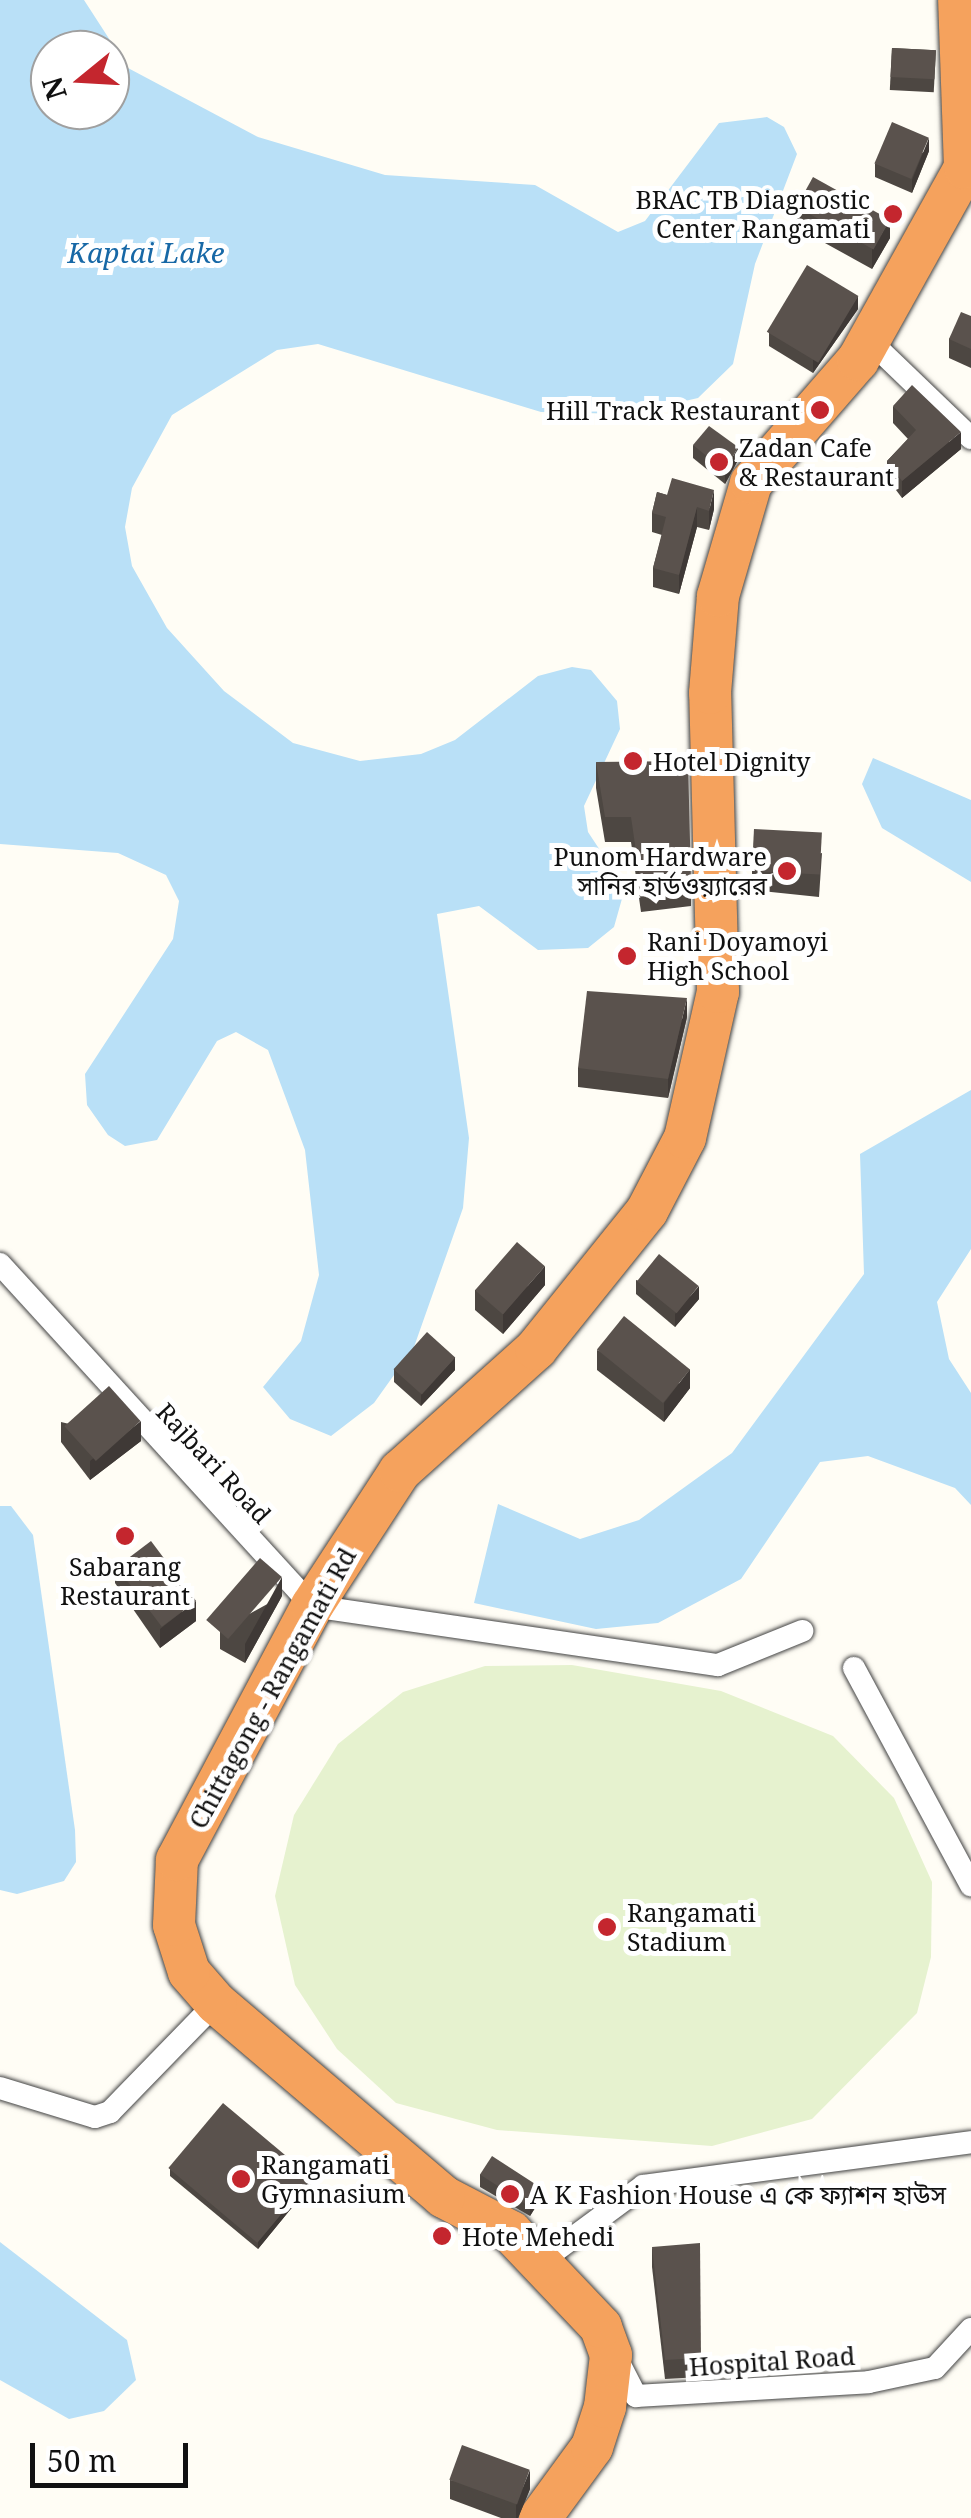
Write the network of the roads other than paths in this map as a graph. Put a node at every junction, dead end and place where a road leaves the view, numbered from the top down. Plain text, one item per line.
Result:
1 (955, 2) edge
2 (868, 339) junction
3 (971, 438) edge
4 (0, 1264) edge
5 (312, 1606) junction
6 (802, 1631) dead end
7 (854, 1668) dead end
8 (971, 1885) edge
9 (216, 2003) junction
10 (0, 2088) edge
11 (971, 2142) edge
12 (540, 2262) junction
13 (601, 2326) junction
14 (971, 2329) edge
15 (540, 2518) edge

1 - 2 highway, Chittagong - Rangamati Rd
2 - 3 street
2 - 5 highway, Chittagong - Rangamati Rd
4 - 5 street, Rajbari Road
5 - 6 street
5 - 9 highway, Chittagong - Rangamati Rd
7 - 8 street
9 - 10 street
9 - 12 highway, Chittagong - Rangamati Rd
11 - 12 street
12 - 13 highway, Chittagong - Rangamati Rd
13 - 14 street, Hospital Road
13 - 15 highway

